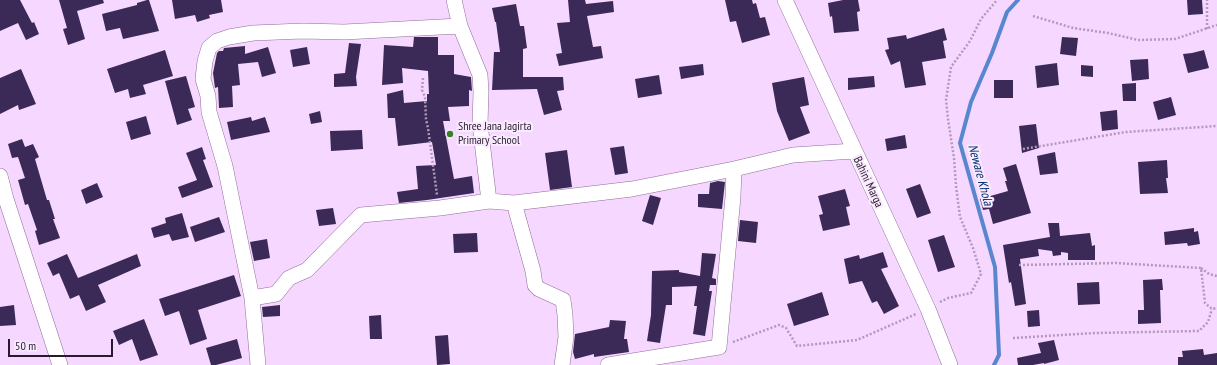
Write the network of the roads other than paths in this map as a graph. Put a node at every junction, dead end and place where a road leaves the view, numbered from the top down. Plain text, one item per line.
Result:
1 (454, 0) edge
2 (785, 0) edge
3 (460, 26) junction
4 (854, 152) junction
5 (734, 169) junction
6 (0, 176) edge
7 (489, 201) junction
8 (514, 203) junction
9 (252, 298) junction
10 (60, 365) edge
11 (258, 365) edge
12 (562, 365) edge
13 (608, 365) edge
14 (950, 365) edge

1 - 3 street
2 - 4 street, Bahini Marga
3 - 7 street
3 - 9 street
4 - 5 street
4 - 14 street, Bahini Marga
5 - 8 street
5 - 13 street
6 - 10 street
7 - 8 street
7 - 9 street
8 - 12 street
9 - 11 street

